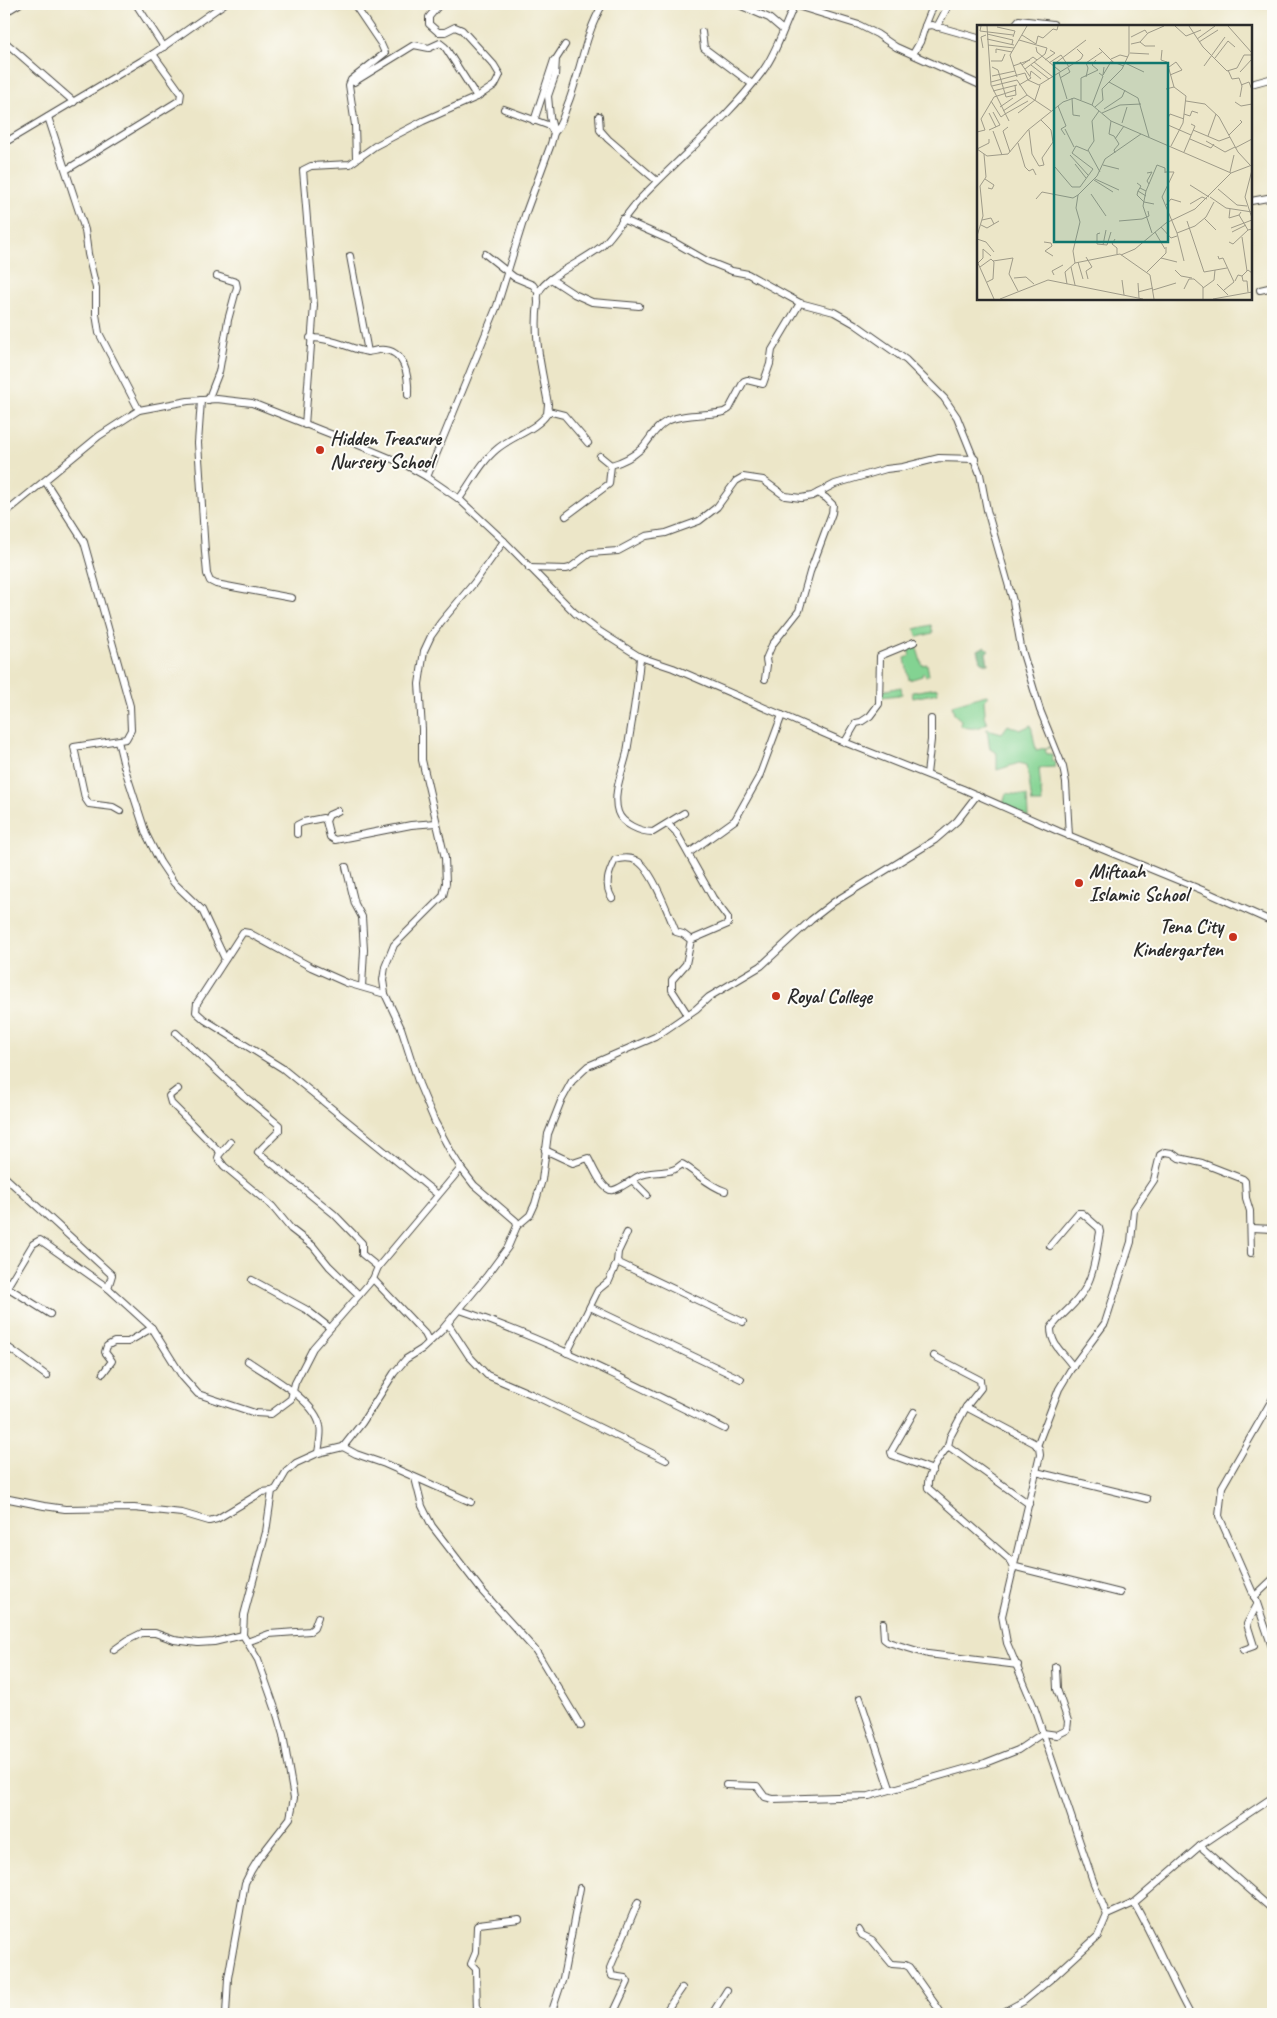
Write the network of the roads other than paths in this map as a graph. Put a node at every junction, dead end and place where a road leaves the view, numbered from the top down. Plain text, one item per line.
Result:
1 (19, 4) edge
2 (136, 4) edge
3 (224, 4) edge
4 (354, 4) edge
5 (440, 4) edge
6 (603, 4) edge
7 (737, 4) edge
8 (794, 4) edge
9 (934, 4) edge
10 (949, 4) edge
11 (4, 13) edge
12 (1053, 24) dead end
13 (1015, 25) edge
14 (925, 26) junction
15 (937, 27) junction
16 (783, 30) junction
17 (702, 32) dead end
18 (977, 38) edge
19 (4, 41) edge
20 (565, 45) dead end
21 (164, 47) junction
22 (153, 54) junction
23 (913, 54) junction
24 (556, 59) junction
25 (1273, 78) edge
26 (752, 84) junction
27 (977, 84) edge
28 (1252, 84) edge
29 (349, 86) junction
30 (477, 97) junction
31 (74, 102) junction
32 (504, 109) dead end
33 (600, 116) dead end
34 (48, 117) junction
35 (534, 121) junction
36 (554, 133) junction
37 (4, 143) edge
38 (356, 158) junction
39 (66, 170) junction
40 (657, 181) junction
41 (1273, 197) edge
42 (1252, 201) edge
43 (622, 219) junction
44 (485, 254) dead end
45 (350, 256) dead end
46 (508, 270) junction
47 (217, 276) dead end
48 (552, 279) junction
49 (1273, 287) edge
50 (1260, 290) dead end
51 (538, 292) junction
52 (800, 303) junction
53 (639, 306) dead end
54 (310, 338) junction
55 (368, 352) junction
56 (408, 395) dead end
57 (205, 400) junction
58 (139, 410) junction
59 (548, 411) junction
60 (305, 425) junction
61 (588, 443) dead end
62 (600, 456) dead end
63 (975, 459) junction
64 (611, 465) junction
65 (428, 477) junction
66 (45, 481) junction
67 (818, 493) junction
68 (459, 499) junction
69 (4, 514) edge
70 (566, 516) dead end
71 (504, 542) junction
72 (530, 568) junction
73 (292, 598) dead end
74 (914, 642) dead end
75 (640, 657) junction
76 (764, 679) dead end
77 (782, 715) junction
78 (931, 719) dead end
79 (118, 741) junction
80 (845, 742) junction
81 (927, 774) junction
82 (977, 795) junction
83 (338, 810) dead end
84 (120, 811) dead end
85 (684, 813) dead end
86 (326, 821) junction
87 (436, 823) junction
88 (668, 824) junction
89 (297, 834) dead end
90 (1070, 836) junction
91 (689, 852) junction
92 (346, 867) dead end
93 (612, 898) dead end
94 (1273, 922) edge
95 (691, 940) junction
96 (225, 959) junction
97 (362, 987) junction
98 (385, 994) junction
99 (688, 1014) junction
100 (176, 1033) dead end
101 (178, 1089) dead end
102 (230, 1142) dead end
103 (545, 1150) junction
104 (220, 1152) junction
105 (461, 1168) junction
106 (6, 1178) dead end
107 (633, 1181) junction
108 (725, 1191) dead end
109 (437, 1194) junction
110 (647, 1194) dead end
111 (517, 1226) junction
112 (1252, 1228) junction
113 (1273, 1229) edge
114 (627, 1233) dead end
115 (1050, 1246) dead end
116 (1251, 1253) dead end
117 (617, 1262) junction
118 (378, 1267) junction
119 (373, 1279) junction
120 (252, 1280) dead end
121 (108, 1288) junction
122 (359, 1295) junction
123 (590, 1307) junction
124 (460, 1310) junction
125 (50, 1314) dead end
126 (743, 1322) dead end
127 (448, 1324) junction
128 (152, 1328) junction
129 (330, 1328) junction
130 (429, 1342) junction
131 (4, 1349) edge
132 (567, 1353) junction
133 (934, 1356) dead end
134 (248, 1361) dead end
135 (1073, 1367) junction
136 (103, 1373) dead end
137 (47, 1376) dead end
138 (741, 1379) dead end
139 (292, 1393) junction
140 (1273, 1398) edge
141 (966, 1408) junction
142 (914, 1412) dead end
143 (726, 1430) dead end
144 (343, 1446) junction
145 (948, 1446) junction
146 (1037, 1446) junction
147 (318, 1453) junction
148 (666, 1460) dead end
149 (933, 1470) junction
150 (1036, 1472) junction
151 (415, 1478) junction
152 (272, 1491) junction
153 (4, 1498) edge
154 (1147, 1499) dead end
155 (471, 1502) dead end
156 (1029, 1504) junction
157 (1012, 1566) junction
158 (1273, 1579) edge
159 (1120, 1592) dead end
160 (1254, 1597) junction
161 (1257, 1605) junction
162 (318, 1617) dead end
163 (883, 1624) dead end
164 (243, 1634) junction
165 (247, 1642) junction
166 (114, 1650) dead end
167 (1243, 1650) dead end
168 (1273, 1650) edge
169 (1018, 1665) junction
170 (1056, 1667) dead end
171 (860, 1698) dead end
172 (581, 1726) dead end
173 (1043, 1733) junction
174 (726, 1785) dead end
175 (890, 1788) junction
176 (1273, 1797) edge
177 (1200, 1846) junction
178 (580, 1888) dead end
179 (638, 1902) dead end
180 (1134, 1903) junction
181 (1273, 1910) edge
182 (1107, 1915) junction
183 (519, 1919) dead end
184 (859, 1930) dead end
185 (682, 1988) dead end
186 (727, 1990) dead end
187 (226, 2014) edge
188 (476, 2014) edge
189 (551, 2014) edge
190 (613, 2014) edge
191 (664, 2014) edge
192 (712, 2014) edge
193 (942, 2014) edge
194 (1000, 2014) edge
195 (1190, 2014) edge

1 - 11 street
2 - 21 street
3 - 21 street
4 - 29 street
5 - 30 street
6 - 36 street
7 - 16 street
8 - 16 street
8 - 23 street
9 - 14 street
10 - 15 street
12 - 13 street
14 - 15 street
14 - 23 street
15 - 18 street
16 - 26 street
17 - 26 street
19 - 31 street
20 - 24 street
21 - 22 street
22 - 31 street
22 - 39 street
23 - 27 street
24 - 35 street
24 - 36 street
25 - 28 street
26 - 40 street
29 - 30 street
29 - 38 street
30 - 38 street
31 - 34 street
32 - 35 street
33 - 40 street
34 - 37 street
34 - 39 street
35 - 36 street
36 - 46 street
38 - 54 street
39 - 58 street
40 - 43 street
41 - 42 street
43 - 48 street
43 - 52 street
44 - 46 street
45 - 55 street
46 - 51 street
46 - 65 street
47 - 57 street
48 - 51 street
48 - 53 street
49 - 50 street
51 - 59 street
52 - 63 street
52 - 64 street
54 - 55 street
54 - 60 street
55 - 56 street
57 - 58 street
57 - 60 street
57 - 73 street
58 - 66 street
59 - 61 street
59 - 68 street
60 - 65 street
62 - 64 street
63 - 67 street
63 - 90 street
64 - 70 street
65 - 68 street
66 - 69 street
66 - 79 street
67 - 72 street
67 - 76 street
68 - 71 street
71 - 72 street
71 - 87 street
72 - 75 street
74 - 80 street
75 - 77 street
75 - 88 street
77 - 80 street
77 - 91 street
78 - 81 street
79 - 84 street
79 - 96 street
80 - 81 street
81 - 82 street
82 - 90 street
82 - 99 street
83 - 86 street
85 - 88 street
86 - 87 street
86 - 89 street
87 - 98 street
88 - 91 street
90 - 94 street
91 - 95 street
92 - 97 street
93 - 95 street
95 - 99 street
96 - 97 street
96 - 109 street
97 - 98 street
98 - 105 street
99 - 103 street
100 - 118 street
101 - 104 street
102 - 104 street
103 - 107 street
103 - 111 street
104 - 122 street
105 - 109 street
105 - 111 street
106 - 121 street
107 - 108 street
107 - 110 street
109 - 118 street
111 - 124 street
112 - 113 street
112 - 116 street
112 - 135 street
114 - 117 street
115 - 135 street
117 - 123 street
117 - 126 street
118 - 119 street
119 - 122 street
119 - 130 street
120 - 129 street
121 - 125 street
121 - 128 street
122 - 129 street
123 - 132 street
123 - 138 street
124 - 127 street
124 - 132 street
127 - 130 street
127 - 148 street
128 - 136 street
128 - 139 street
129 - 139 street
130 - 144 street
131 - 137 street
132 - 143 street
133 - 141 street
134 - 139 street
135 - 146 street
139 - 147 street
140 - 160 street
141 - 145 street
141 - 146 street
142 - 149 street
144 - 147 street
144 - 151 street
145 - 149 street
145 - 156 street
146 - 150 street
147 - 152 street
149 - 157 street
150 - 154 street
150 - 156 street
151 - 155 street
151 - 172 street
152 - 153 street
152 - 164 street
156 - 157 street
157 - 159 street
157 - 169 street
158 - 160 street
160 - 161 street
161 - 167 street
161 - 168 street
162 - 165 street
163 - 169 street
164 - 165 street
164 - 166 street
165 - 187 street
169 - 173 street
170 - 173 street
171 - 175 street
173 - 175 street
173 - 182 street
174 - 175 street
176 - 177 street
177 - 180 street
177 - 181 street
178 - 189 street
179 - 190 street
180 - 182 street
180 - 195 street
182 - 194 street
183 - 188 street
184 - 193 street
185 - 191 street
186 - 192 street

